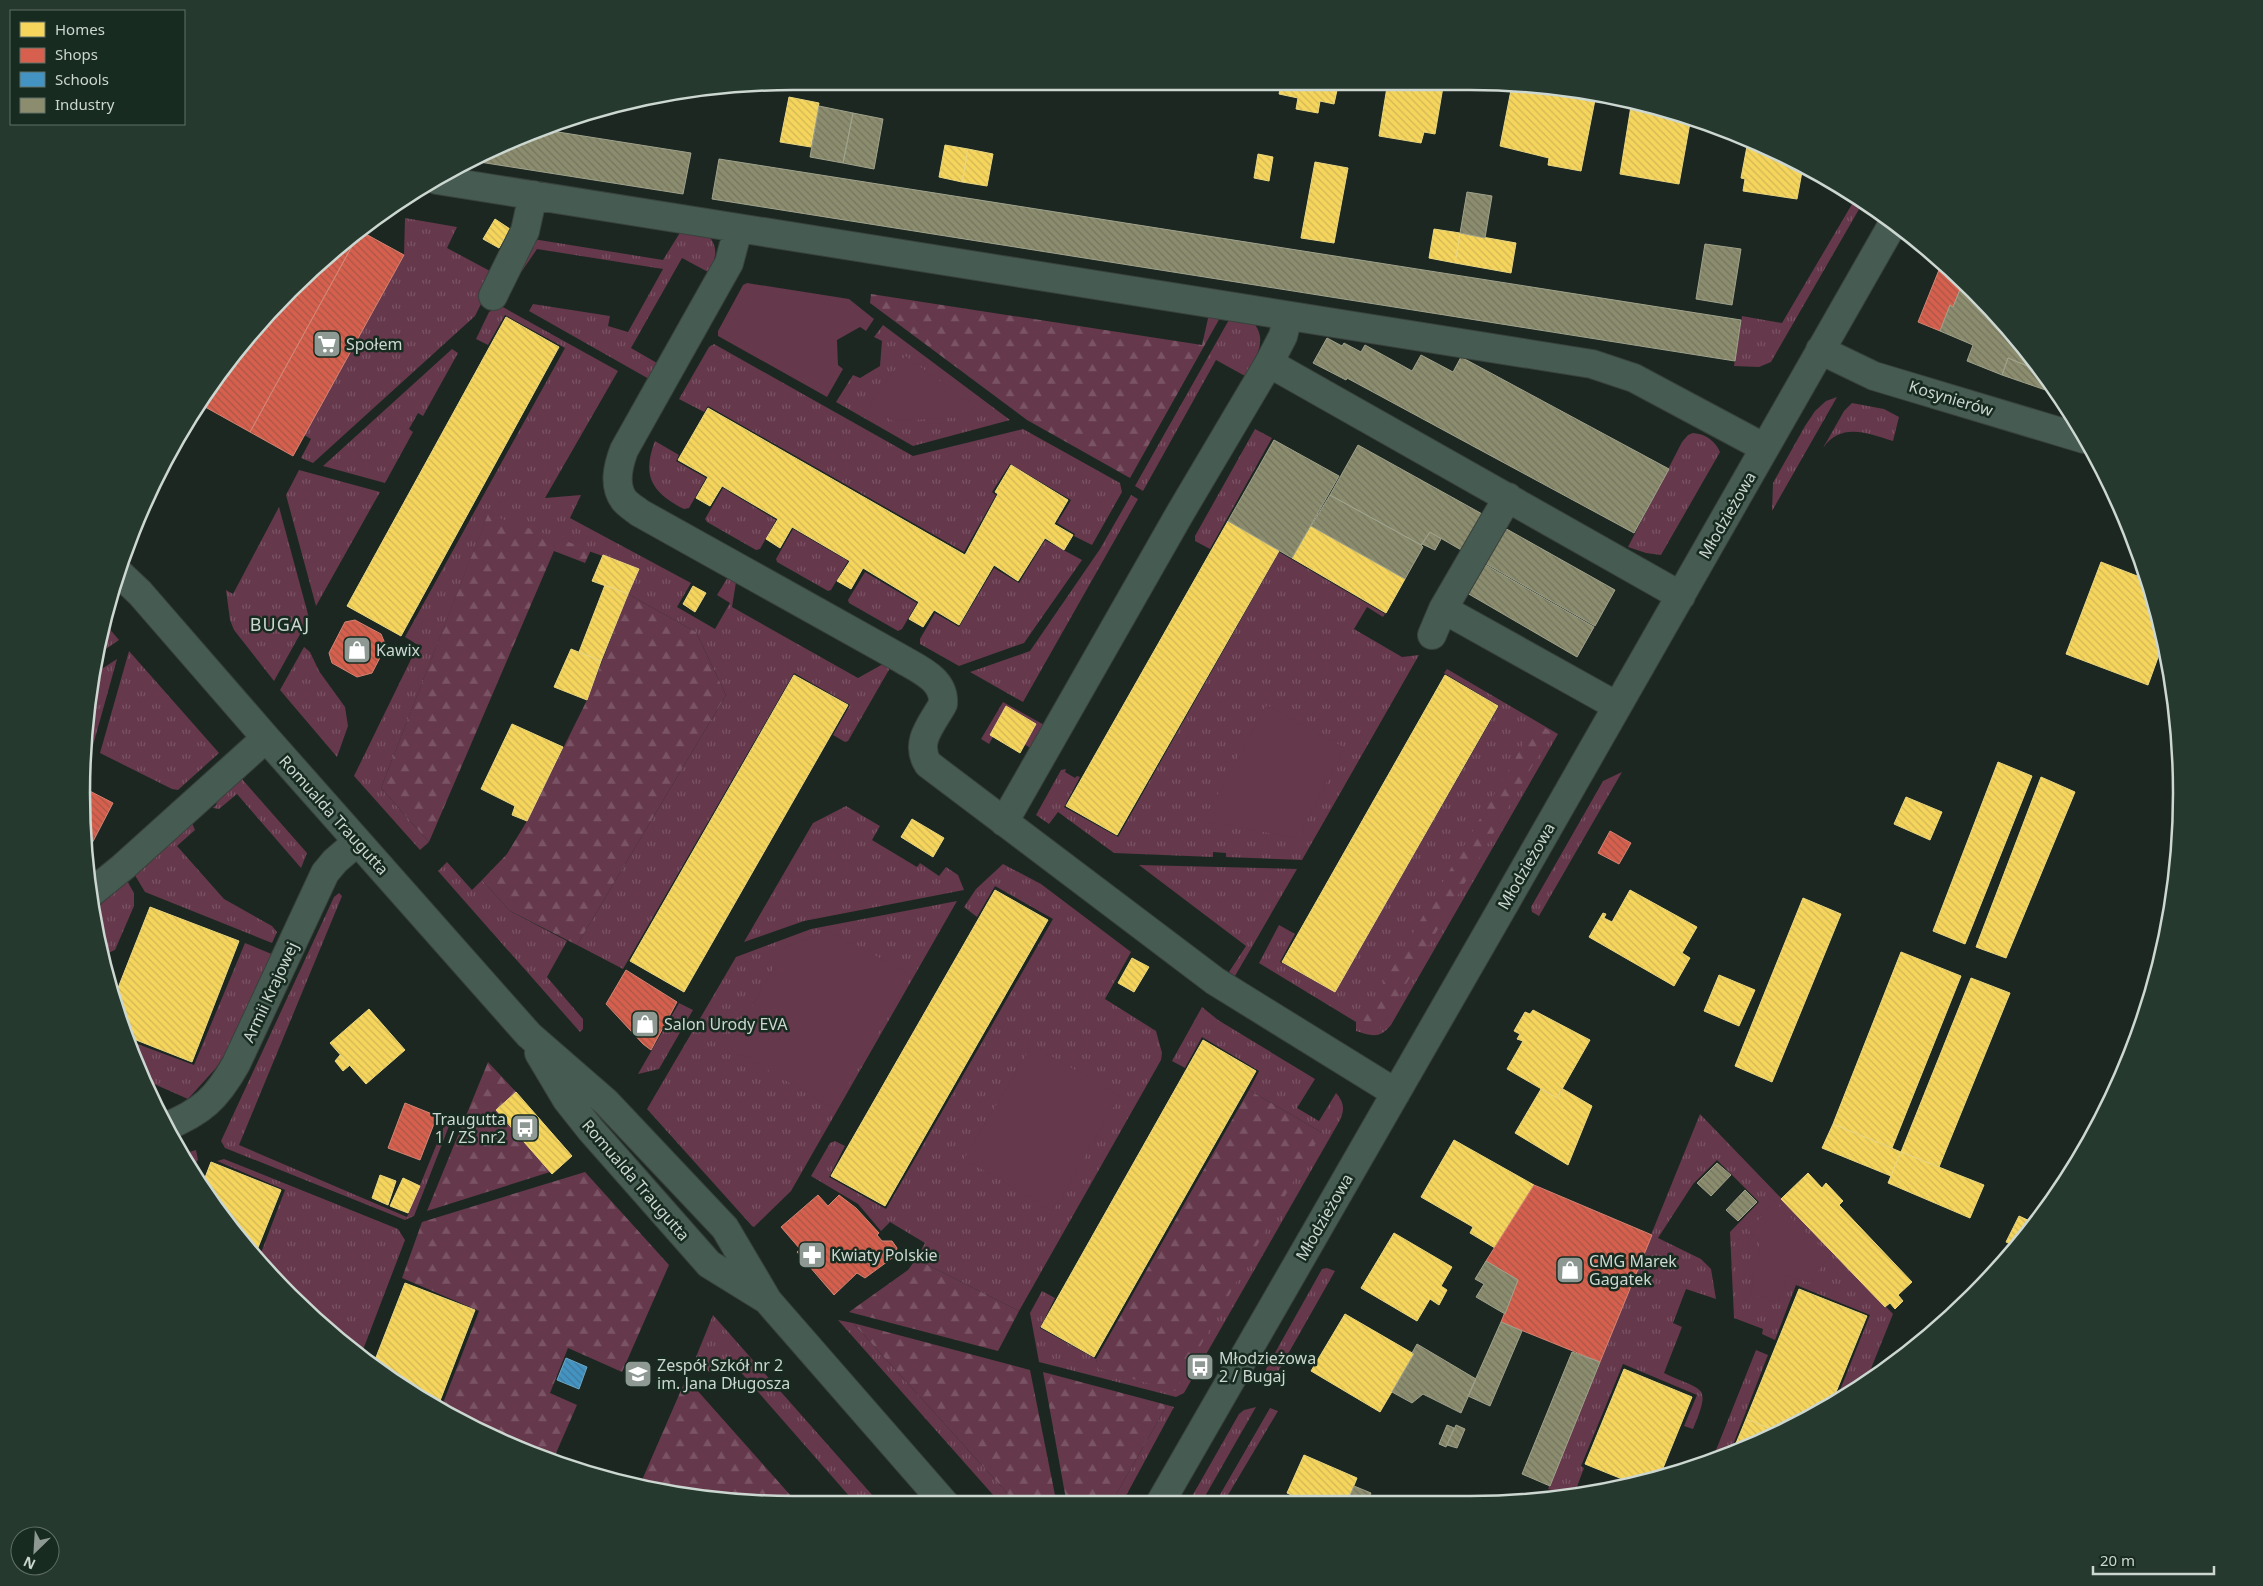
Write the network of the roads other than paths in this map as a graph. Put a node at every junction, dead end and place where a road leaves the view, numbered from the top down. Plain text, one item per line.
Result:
1 (446, 181) edge
2 (533, 195) junction
3 (738, 229) junction
4 (1890, 229) edge
5 (493, 296) dead end
6 (1288, 316) junction
7 (1820, 350) junction
8 (1269, 362) junction
9 (2076, 437) edge
10 (1765, 448) junction
11 (1508, 497) junction
12 (127, 566) edge
13 (124, 578) edge
14 (140, 593) junction
15 (1681, 596) junction
16 (1443, 609) junction
17 (1432, 635) dead end
18 (1618, 706) junction
19 (266, 738) junction
20 (1004, 822) junction
21 (357, 842) junction
22 (97, 888) edge
23 (1396, 1093) junction
24 (173, 1124) edge
25 (938, 1496) edge
26 (1164, 1496) edge

1 - 2 street
2 - 3 street
2 - 5 street
3 - 6 street
3 - 20 street
4 - 7 street, Młodzieżowa
6 - 8 street
6 - 10 street
7 - 9 street, Kosynierów
7 - 10 street, Młodzieżowa
8 - 11 street
8 - 20 street
10 - 15 street, Młodzieżowa
11 - 15 street
11 - 16 street
12 - 14 street, Romualda Traugutta
13 - 14 street, Romualda Traugutta
14 - 19 street, Romualda Traugutta
15 - 18 street, Młodzieżowa
16 - 17 street
16 - 18 street
18 - 23 street, Młodzieżowa
19 - 21 street, Romualda Traugutta
19 - 22 street
20 - 23 street
21 - 24 street, Armii Krajowej
21 - 25 street, Romualda Traugutta
23 - 26 street, Młodzieżowa

